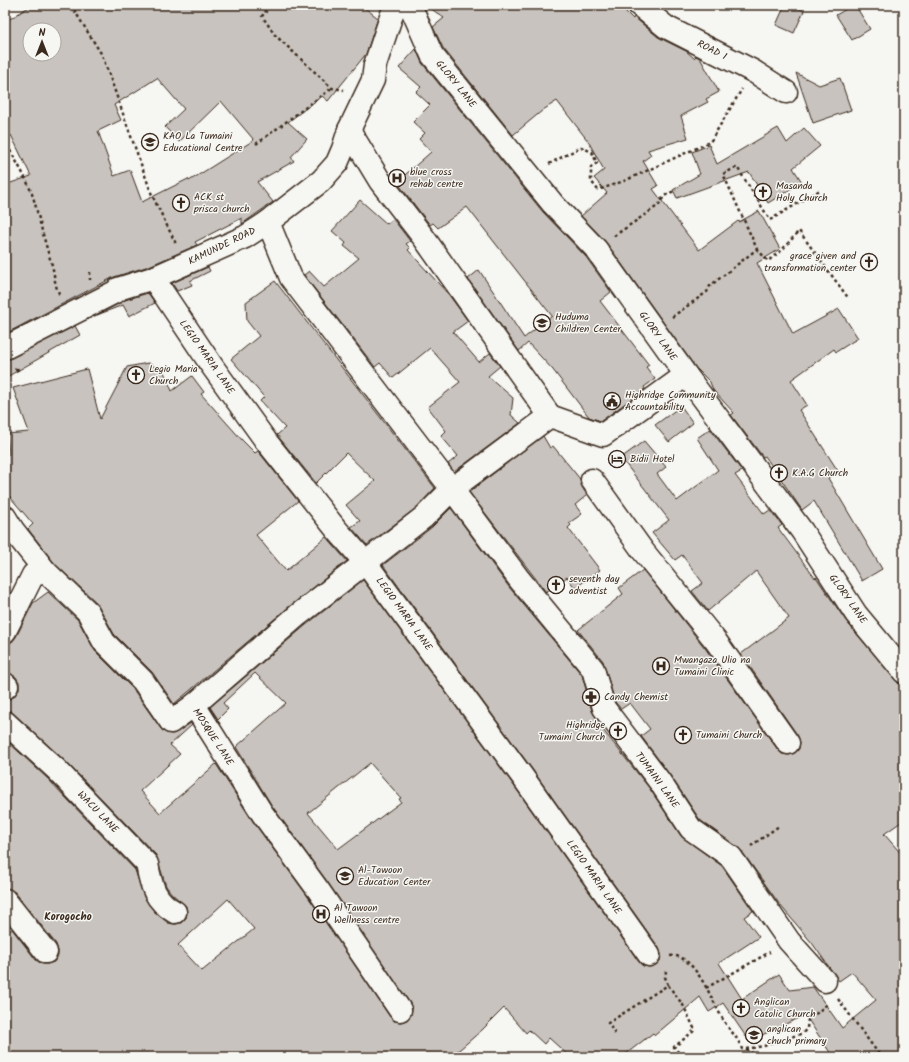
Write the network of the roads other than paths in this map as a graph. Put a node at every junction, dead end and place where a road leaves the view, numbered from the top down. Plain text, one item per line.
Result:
1 (395, 5) edge
2 (410, 5) edge
3 (639, 5) edge
4 (786, 92) dead end
5 (349, 130) junction
6 (268, 222) junction
7 (153, 278) junction
8 (5, 348) edge
9 (686, 375) junction
10 (550, 416) junction
11 (592, 480) dead end
12 (452, 489) junction
13 (5, 517) edge
14 (365, 562) junction
15 (46, 572) junction
16 (5, 630) edge
17 (904, 672) edge
18 (5, 684) edge
19 (5, 688) edge
20 (194, 705) junction
21 (5, 722) edge
22 (788, 743) dead end
23 (5, 900) edge
24 (175, 912) dead end
25 (46, 952) dead end
26 (658, 956) road end
27 (825, 981) road end
28 (400, 1010) dead end

1 - 5 street, KAMUNDE ROAD
2 - 9 street, GLORY LANE
3 - 4 street, ROAD 1
5 - 6 street, KAMUNDE ROAD
5 - 10 street
6 - 7 street, KAMUNDE ROAD
6 - 12 street, TUMAINI LANE
7 - 8 street, KAMUNDE ROAD
7 - 14 street, LEGIO MARIA LANE
9 - 10 street
9 - 17 street, GLORY LANE
10 - 12 street
11 - 22 street
12 - 14 street
12 - 27 street, TUMAINI LANE
13 - 15 street, MOSQUE LANE
14 - 20 street
14 - 26 street, LEGIO MARIA LANE
15 - 16 street
15 - 20 street, MOSQUE LANE
18 - 19 street
20 - 28 street, MOSQUE LANE
21 - 24 street, WACU LANE
23 - 25 street

